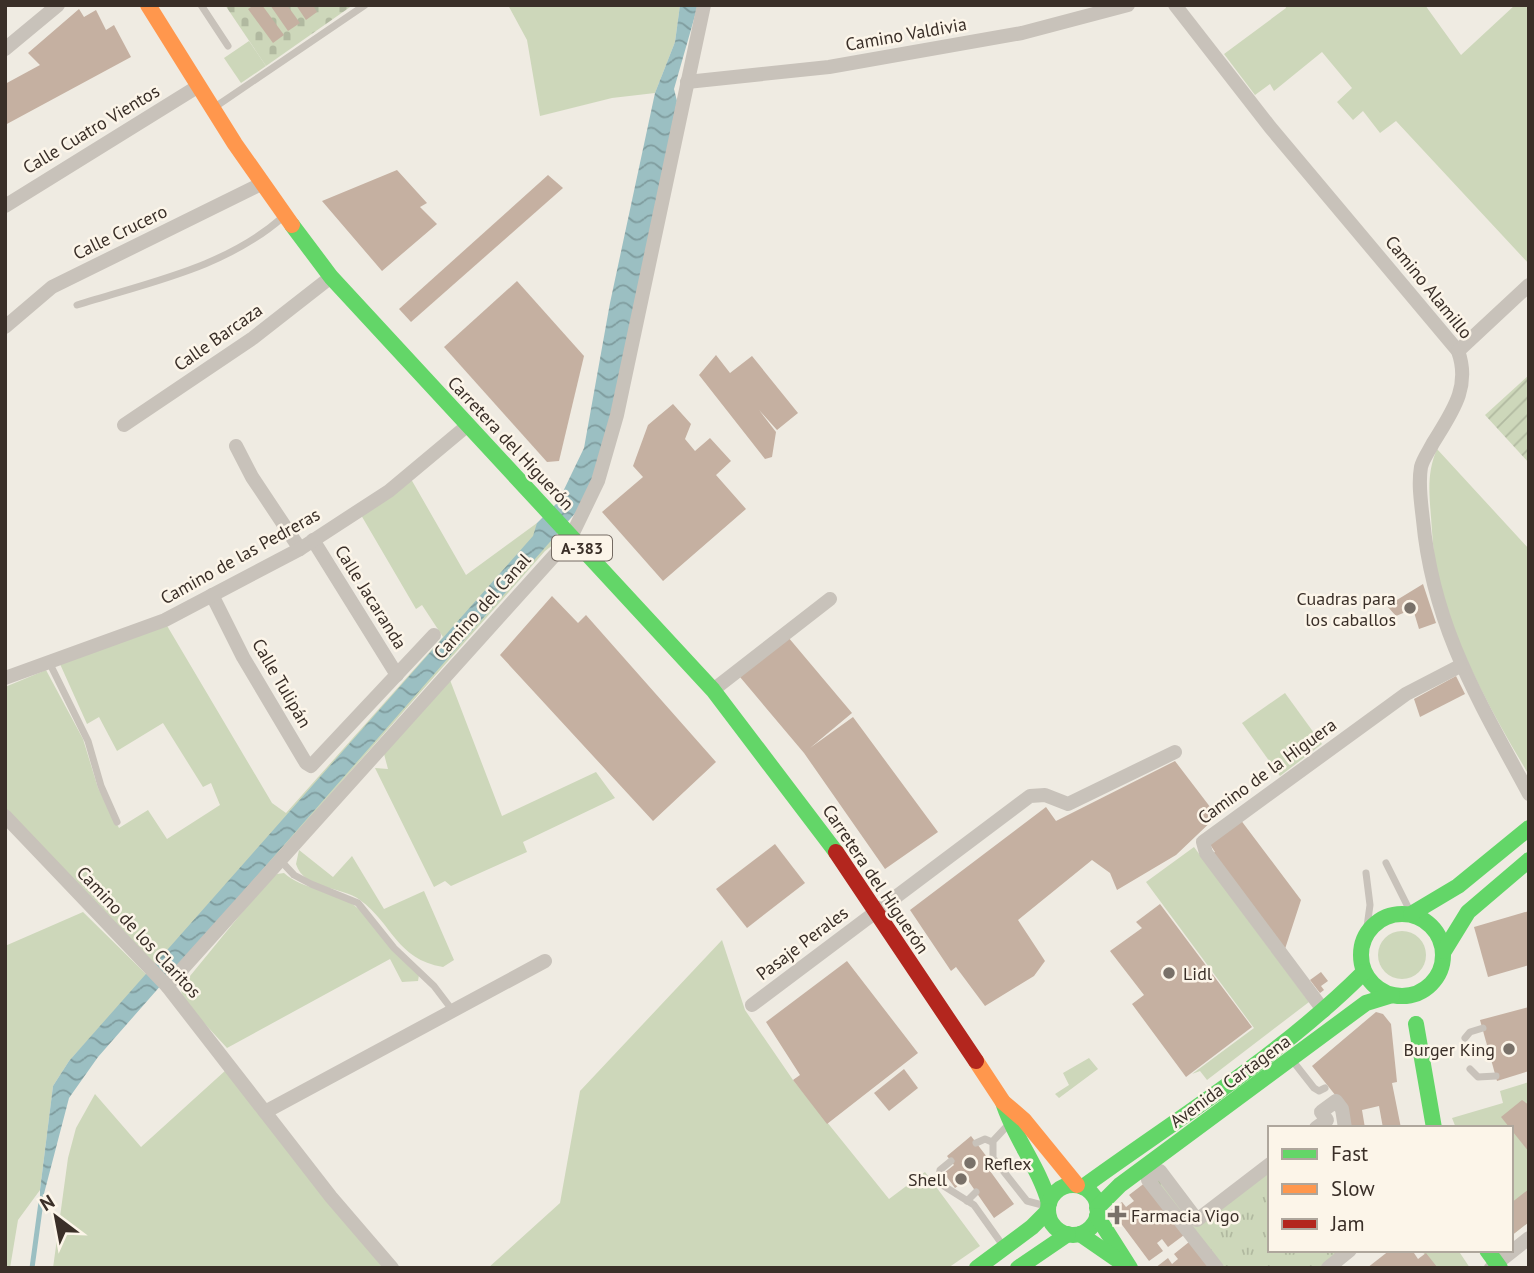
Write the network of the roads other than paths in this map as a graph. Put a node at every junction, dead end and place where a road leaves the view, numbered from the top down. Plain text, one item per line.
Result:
1 (58, 5) edge
2 (148, 5) edge
3 (201, 5) edge
4 (365, 5) edge
5 (704, 5) edge
6 (1128, 5) edge
7 (1175, 5) edge
8 (228, 46) dead end
9 (5, 49) edge
10 (687, 82) junction
11 (197, 87) junction
12 (212, 109) junction
13 (261, 184) junction
14 (5, 205) edge
15 (284, 216) junction
16 (331, 276) junction
17 (1529, 285) edge
18 (77, 305) dead end
19 (5, 327) edge
20 (1458, 351) junction
21 (124, 425) dead end
22 (468, 425) junction
23 (236, 446) dead end
24 (571, 537) junction
25 (313, 540) junction
26 (300, 549) junction
27 (212, 595) junction
28 (830, 599) dead end
29 (434, 635) dead end
30 (48, 661) junction
31 (1460, 666) junction
32 (397, 675) junction
33 (5, 678) edge
34 (713, 690) junction
35 (1175, 752) dead end
36 (1529, 794) edge
37 (5, 816) edge
38 (117, 822) dead end
39 (1529, 828) edge
40 (279, 859) junction
41 (1529, 860) edge
42 (1386, 863) dead end
43 (1366, 873) dead end
44 (876, 912) junction
45 (1411, 914) junction
46 (1366, 934) junction
47 (1444, 951) junction
48 (545, 961) dead end
49 (1364, 972) junction
50 (167, 986) junction
51 (1420, 992) junction
52 (1396, 996) junction
53 (751, 1005) dead end
54 (453, 1011) junction
55 (1324, 1011) junction
56 (1416, 1024) junction
57 (1483, 1028) dead end
58 (1465, 1038) dead end
59 (1292, 1059) junction
60 (1470, 1069) dead end
61 (1496, 1076) dead end
62 (1325, 1088) dead end
63 (1003, 1102) junction
64 (265, 1112) junction
65 (1009, 1125) junction
66 (1320, 1126) edge
67 (1345, 1126) edge
68 (1434, 1126) edge
69 (992, 1142) junction
70 (976, 1143) dead end
71 (951, 1161) dead end
72 (1268, 1166) edge
73 (1003, 1172) junction
74 (996, 1178) dead end
75 (1080, 1186) junction
76 (976, 1192) dead end
77 (967, 1201) junction
78 (1048, 1207) junction
79 (1097, 1212) junction
80 (1074, 1234) junction
81 (1529, 1238) edge
82 (1005, 1247) junction
83 (1513, 1249) edge
84 (1348, 1252) edge
85 (1509, 1252) edge
86 (1494, 1262) edge
87 (392, 1268) edge
88 (977, 1268) edge
89 (1018, 1268) edge
90 (1129, 1268) edge
91 (1217, 1268) edge
92 (1328, 1268) edge

1 - 9 street
2 - 11 main road, Carretera del Higuerón / A-383
3 - 8 lane
4 - 12 lane
5 - 10 street, Camino del Canal
6 - 10 street, Camino Valdivia
7 - 20 street, Camino Alamillo
10 - 24 street, Camino del Canal
11 - 12 main road, Carretera del Higuerón / A-383
11 - 14 street, Calle Cuatro Vientos
12 - 13 main road, Carretera del Higuerón / A-383
13 - 15 main road, Carretera del Higuerón / A-383
13 - 19 street, Calle Crucero
15 - 16 main road, Carretera del Higuerón / A-383
15 - 18 lane
16 - 21 street, Calle Barcaza
16 - 22 main road, Carretera del Higuerón / A-383
17 - 20 street
20 - 31 street, Camino Alamillo
22 - 24 main road, Carretera del Higuerón / A-383
22 - 25 street, Camino de las Pedreras
23 - 26 street
24 - 34 main road, Carretera del Higuerón / A-383
24 - 40 street, Camino del Canal
25 - 26 street, Camino de las Pedreras
25 - 32 street, Calle Jacaranda
26 - 27 street, Camino de las Pedreras
27 - 30 street, Camino de las Pedreras
27 - 32 street, Calle Tulipán
28 - 34 street
29 - 32 street
30 - 33 street, Camino de las Pedreras
30 - 38 lane
31 - 36 street, Camino Alamillo
31 - 55 street, Camino de la Higuera
34 - 44 main road, Carretera del Higuerón / A-383
35 - 44 street, Pasaje Perales
37 - 50 street, Camino de los Claritos
39 - 45 main road
40 - 50 street, Camino del Canal
40 - 54 lane
41 - 47 main road
42 - 45 lane
43 - 46 lane
44 - 53 street, Pasaje Perales
44 - 63 main road, Carretera del Higuerón / A-383
45 - 46 main road
45 - 47 main road
46 - 49 main road
47 - 51 main road
48 - 54 street
49 - 52 main road
49 - 55 main road, Avenida Cartagena
50 - 64 street, Camino de los Claritos
51 - 52 main road
51 - 56 main road
52 - 56 main road
52 - 59 main road, Avenida Cartagena
54 - 64 street
55 - 75 main road, Avenida Cartagena
56 - 68 main road
57 - 58 lane
59 - 62 lane
59 - 79 main road, Avenida Cartagena
60 - 61 lane
63 - 65 main road, A-383
63 - 75 main road, A-383
64 - 87 street, Camino de los Claritos
65 - 69 lane
65 - 78 main road, A-383
66 - 67 street
69 - 70 lane
69 - 73 lane
71 - 77 lane
72 - 91 street
73 - 74 lane
73 - 78 lane
75 - 78 main road
75 - 79 main road
76 - 77 lane
77 - 82 lane
78 - 80 main road
78 - 82 main road
79 - 80 main road
79 - 90 main road
80 - 89 main road
80 - 90 main road
81 - 83 street
82 - 88 main road
84 - 92 street
85 - 86 street

